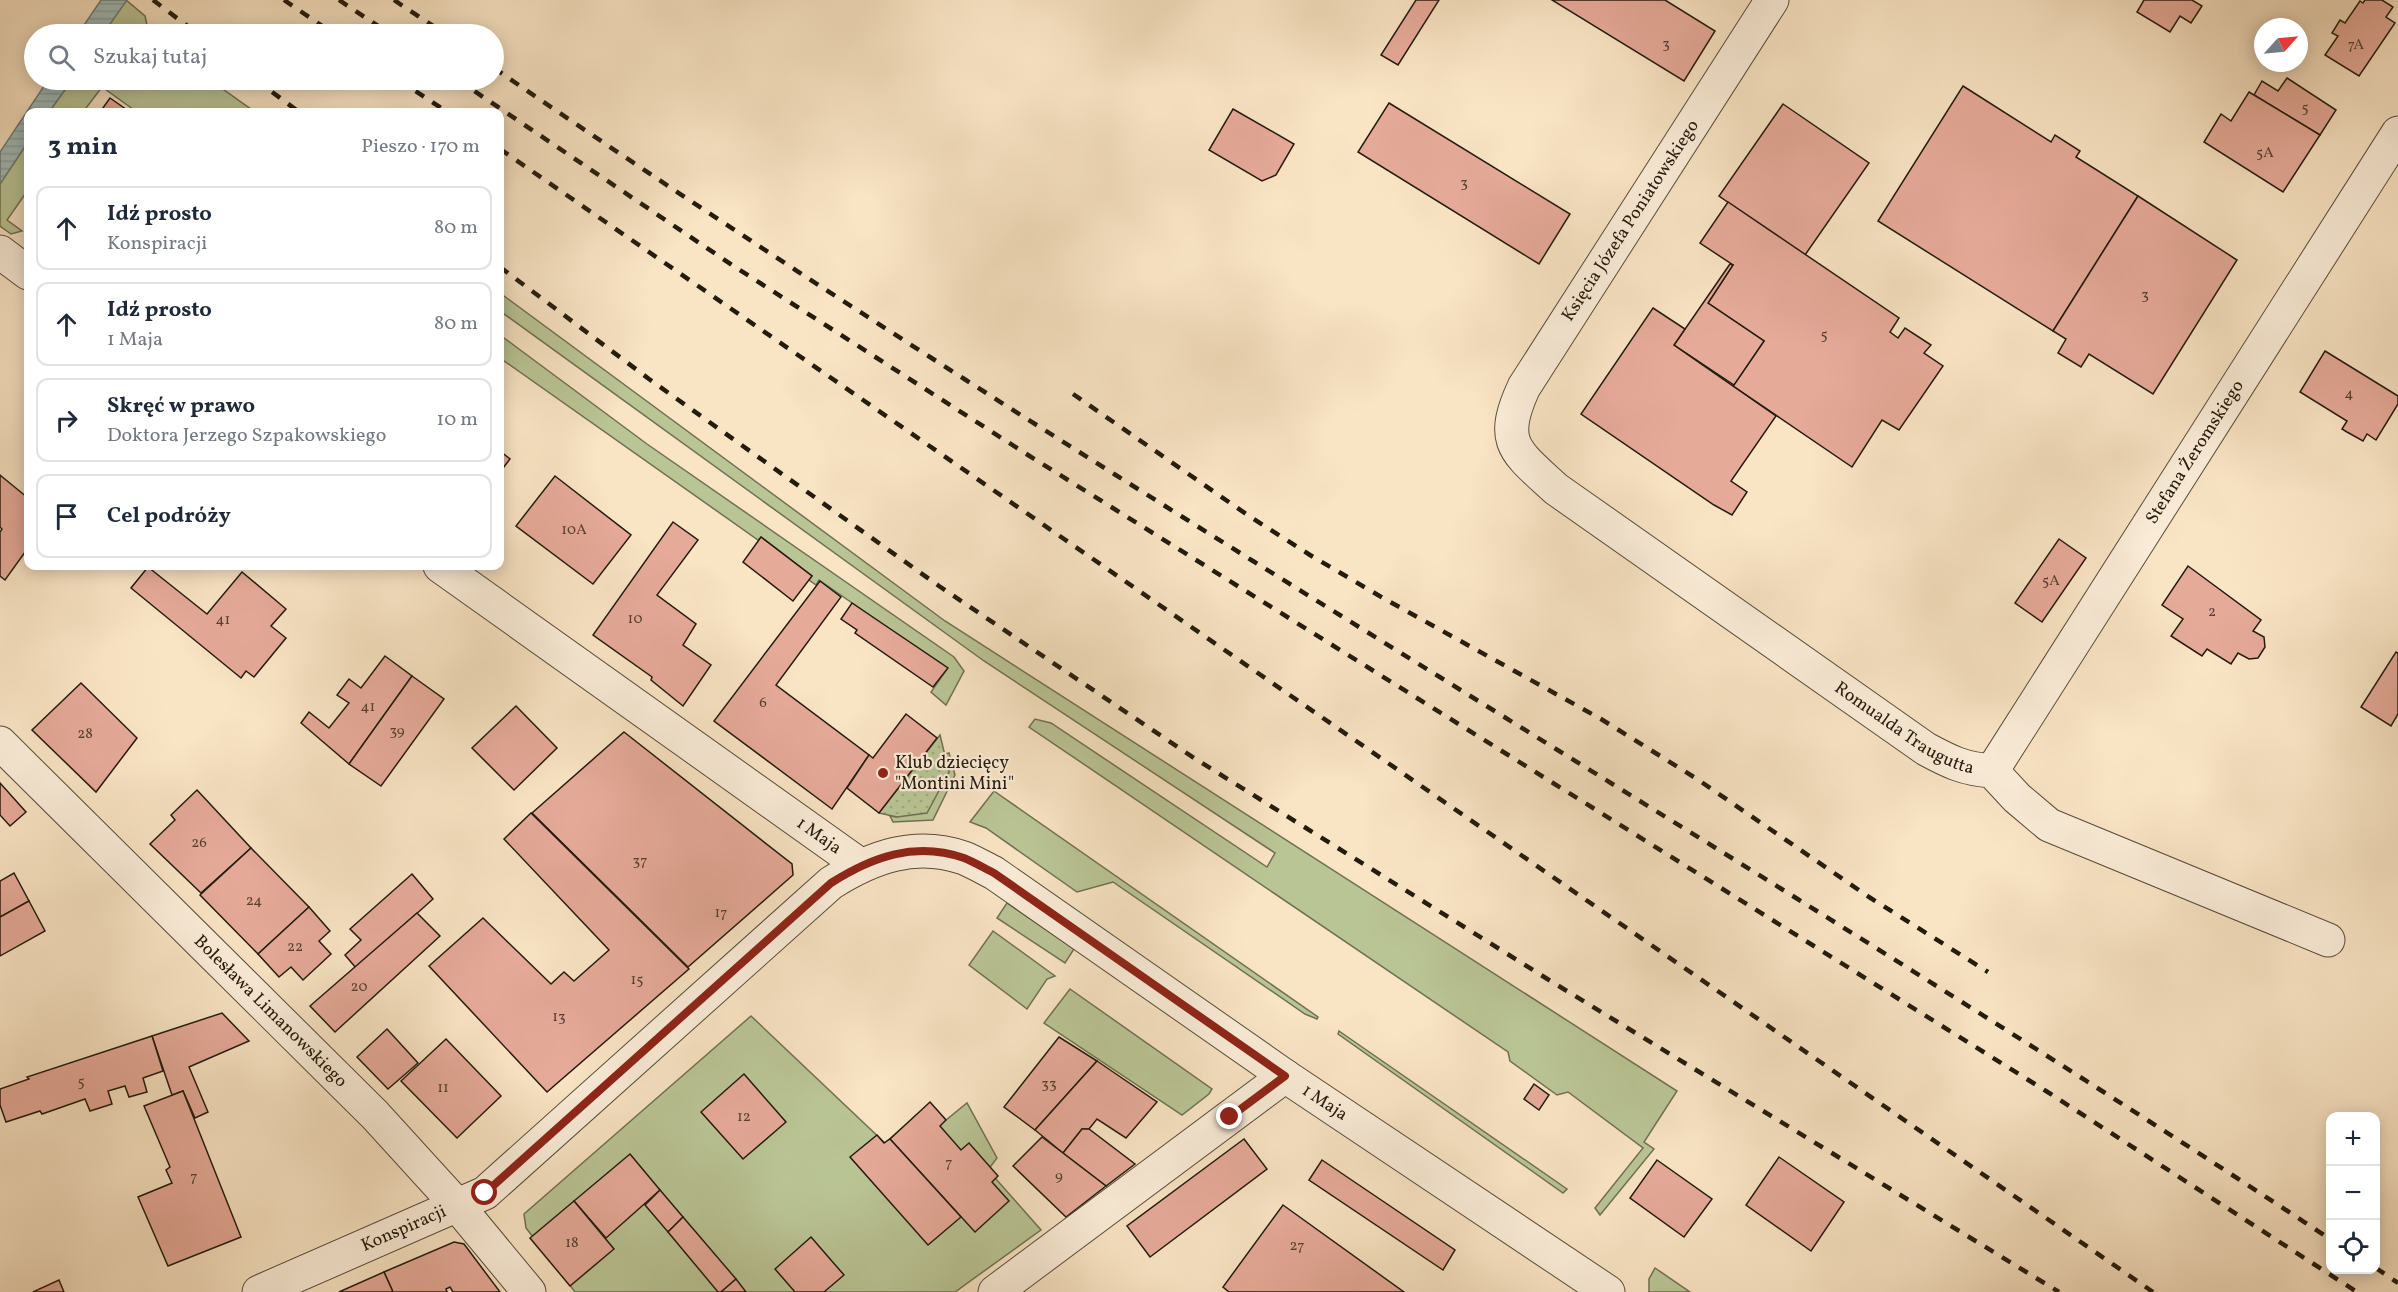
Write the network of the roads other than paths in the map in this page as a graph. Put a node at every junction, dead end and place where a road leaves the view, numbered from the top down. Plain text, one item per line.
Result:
1 (1772, 0) edge
2 (2398, 133) edge
3 (0, 252) edge
4 (24, 270) edge
5 (1515, 449) joint
6 (446, 570) edge
7 (0, 743) edge
8 (1992, 771) junction
9 (860, 865) junction
10 (2328, 940) dead end
11 (1285, 1076) junction
12 (457, 1205) junction
13 (259, 1292) edge
14 (529, 1292) edge
15 (995, 1292) edge
16 (1608, 1292) edge

1 - 5 street, Księcia Józefa Poniatowskiego
2 - 8 street, Stefana Żeromskiego
3 - 4 street
5 - 8 street, Romualda Traugutta
6 - 9 street, 1 Maja
7 - 12 street, Bolesława Limanowskiego
8 - 10 street, Romualda Traugutta
9 - 11 street, 1 Maja
9 - 12 street, Konspiracji
11 - 15 street
11 - 16 street, 1 Maja
12 - 13 street, Konspiracji
12 - 14 street, Bolesława Limanowskiego

